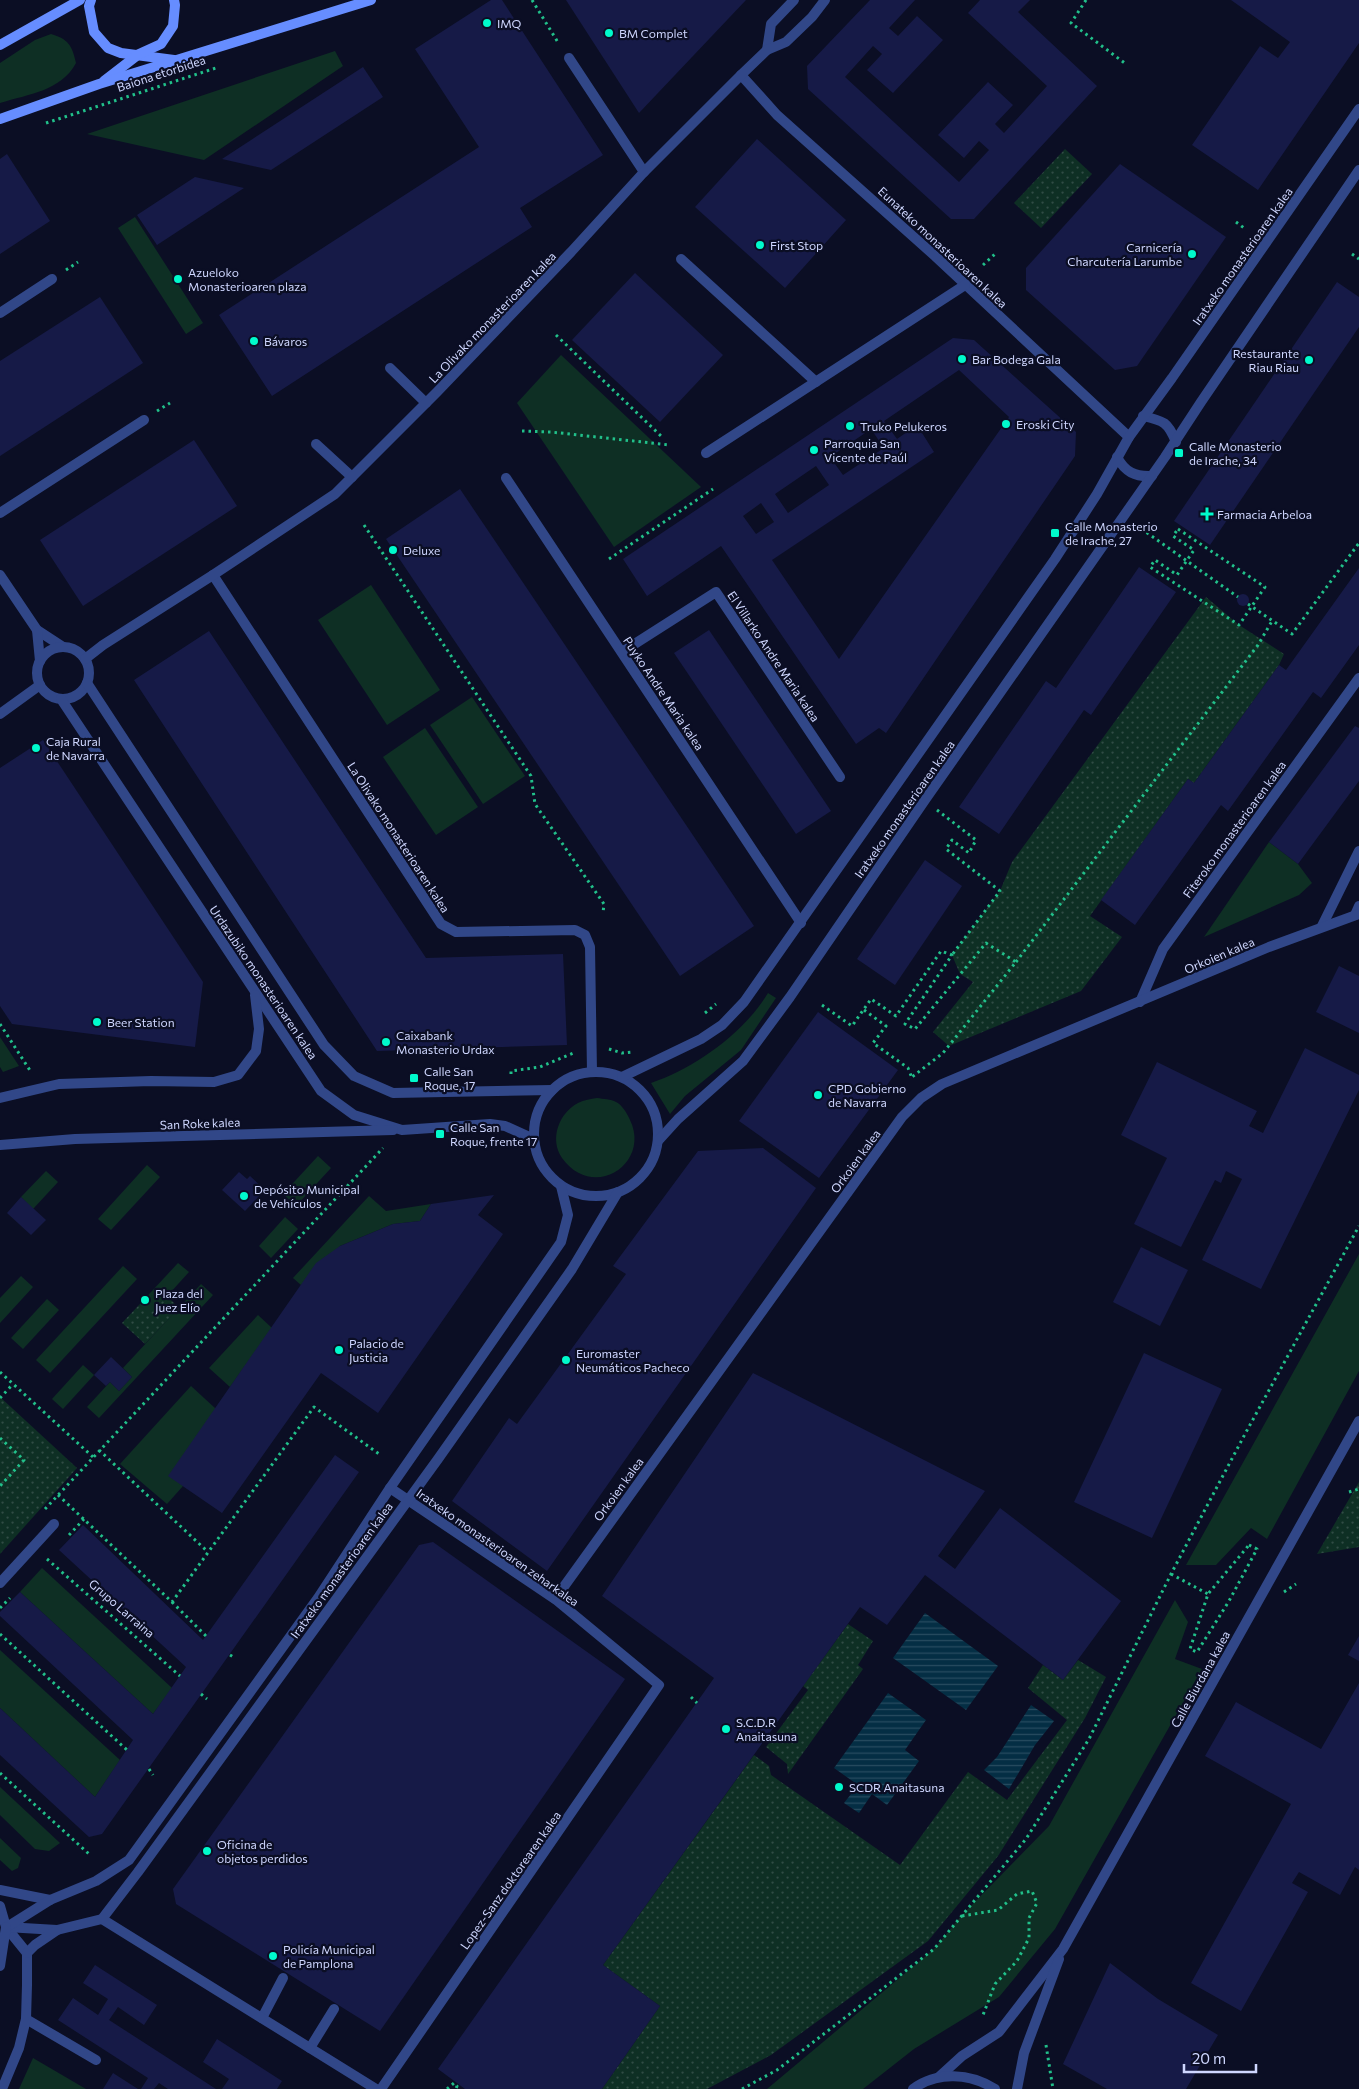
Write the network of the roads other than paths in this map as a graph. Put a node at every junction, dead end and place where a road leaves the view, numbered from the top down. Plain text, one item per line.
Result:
1 (80, 0) edge
2 (91, 0) edge
3 (174, 0) edge
4 (371, 0) edge
5 (794, 0) edge
6 (825, 0) edge
7 (0, 45) edge
8 (768, 50) junction
9 (139, 54) junction
10 (569, 58) dead end
11 (177, 61) junction
12 (741, 75) junction
13 (99, 84) junction
14 (1359, 109) edge
15 (0, 119) edge
16 (1359, 170) edge
17 (644, 172) junction
18 (681, 259) dead end
19 (52, 279) dead end
20 (965, 285) junction
21 (0, 313) edge
22 (390, 368) dead end
23 (816, 382) junction
24 (426, 403) junction
25 (1144, 416) junction
26 (144, 420) dead end
27 (1129, 437) junction
28 (1176, 442) junction
29 (316, 444) dead end
30 (706, 452) dead end
31 (1117, 457) junction
32 (1152, 476) junction
33 (352, 478) junction
34 (506, 478) dead end
35 (0, 513) edge
36 (0, 575) edge
37 (213, 575) junction
38 (36, 630) junction
39 (63, 648) junction
40 (622, 652) junction
41 (85, 659) junction
42 (40, 661) junction
43 (1359, 678) edge
44 (87, 683) junction
45 (40, 686) junction
46 (61, 699) junction
47 (0, 714) edge
48 (840, 777) dead end
49 (1359, 851) edge
50 (1358, 913) edge
51 (801, 923) junction
52 (1322, 926) junction
53 (255, 994) junction
54 (1140, 1002) junction
55 (592, 1072) junction
56 (622, 1077) junction
57 (552, 1090) junction
58 (0, 1098) edge
59 (402, 1130) junction
60 (534, 1139) junction
61 (658, 1141) junction
62 (0, 1145) edge
63 (561, 1186) junction
64 (618, 1192) junction
65 (1359, 1421) edge
66 (390, 1488) junction
67 (408, 1499) junction
68 (54, 1524) dead end
69 (0, 1583) edge
70 (555, 1599) junction
71 (659, 1685) joint
72 (0, 1890) edge
73 (50, 1900) junction
74 (0, 1906) edge
75 (102, 1919) junction
76 (6, 1927) junction
77 (58, 1930) junction
78 (1063, 1949) junction
79 (27, 1952) junction
80 (0, 1966) edge
81 (283, 1978) dead end
82 (334, 2009) dead end
83 (262, 2018) junction
84 (26, 2019) junction
85 (310, 2048) junction
86 (96, 2060) dead end
87 (939, 2077) junction
88 (2, 2089) edge
89 (376, 2089) edge
90 (381, 2089) edge
91 (913, 2089) edge
92 (995, 2089) edge
93 (1017, 2089) edge

1 - 7 main road
2 - 9 main road, Baiona etorbidea
3 - 9 main road, Baiona etorbidea
4 - 11 main road, Baiona etorbidea
5 - 8 street
6 - 8 street, La Olivako monasterioaren kalea
8 - 12 street, La Olivako monasterioaren kalea
9 - 11 main road
9 - 13 main road, Baiona etorbidea
10 - 17 street
11 - 13 main road, Baiona etorbidea
12 - 17 street, La Olivako monasterioaren kalea
12 - 20 street, Eunateko monasterioaren kalea
13 - 15 main road, Baiona etorbidea
14 - 25 street, Iratxeko monasterioaren kalea
16 - 28 street, Iratxeko monasterioaren kalea
17 - 24 street, La Olivako monasterioaren kalea
18 - 23 street
19 - 21 street
20 - 23 street
20 - 27 street, Eunateko monasterioaren kalea
22 - 24 street
23 - 30 street
24 - 33 street, La Olivako monasterioaren kalea
25 - 27 street, Iratxeko monasterioaren kalea
25 - 28 street
26 - 35 street
27 - 31 street, Iratxeko monasterioaren kalea
28 - 32 street, Iratxeko monasterioaren kalea
29 - 33 street
31 - 32 street
31 - 51 street, Iratxeko monasterioaren kalea
32 - 61 street, Iratxeko monasterioaren kalea
33 - 37 street, La Olivako monasterioaren kalea
34 - 40 street, Puyko Andre Maria kalea
36 - 38 street
37 - 41 street, La Olivako monasterioaren kalea
37 - 55 street, La Olivako monasterioaren kalea
38 - 39 street
38 - 42 street
39 - 41 street
39 - 42 street
40 - 48 street, El Villarko Andre Maria kalea
40 - 51 street, Puyko Andre Maria kalea
41 - 44 street
42 - 45 street
43 - 54 street, Fiteroko monasterioaren kalea
44 - 46 street
44 - 57 street, Urdazubiko monasterioaren kalea
45 - 46 street
45 - 47 street
46 - 53 street, Urdazubiko monasterioaren kalea
49 - 52 street
50 - 52 street, Orkoien kalea
51 - 56 street, Iratxeko monasterioaren kalea
52 - 54 street, Orkoien kalea
53 - 58 street
53 - 59 street, Urdazubiko monasterioaren kalea
54 - 70 street, Orkoien kalea
55 - 56 street
55 - 57 street
56 - 61 street
57 - 60 street
59 - 60 street, Urdazubiko monasterioaren kalea
59 - 62 street, San Roke kalea
60 - 63 street
61 - 64 street
63 - 64 street
63 - 66 street, Iratxeko monasterioaren kalea
64 - 67 street, Iratxeko monasterioaren kalea
65 - 78 street, Calle Biurdana kalea
66 - 67 street, Iratxeko monasterioaren zeharkalea
66 - 73 street, Iratxeko monasterioaren kalea
67 - 70 street, Iratxeko monasterioaren zeharkalea
67 - 75 street, Iratxeko monasterioaren kalea
68 - 69 street
70 - 71 street, Iratxeko monasterioaren zeharkalea
71 - 90 street, Lopez-Sanz doktorearen kalea
72 - 73 street
73 - 76 street, Iratxeko monasterioaren kalea
74 - 76 street
75 - 77 street
75 - 83 street
76 - 77 street
76 - 79 street
76 - 80 street
77 - 79 street
78 - 87 street, Calle Biurdana kalea
78 - 93 street, Calle Biurdana kalea
79 - 84 street
81 - 83 street
82 - 85 street
83 - 85 street
84 - 86 street
84 - 88 street
85 - 89 street
87 - 91 street
87 - 92 street

